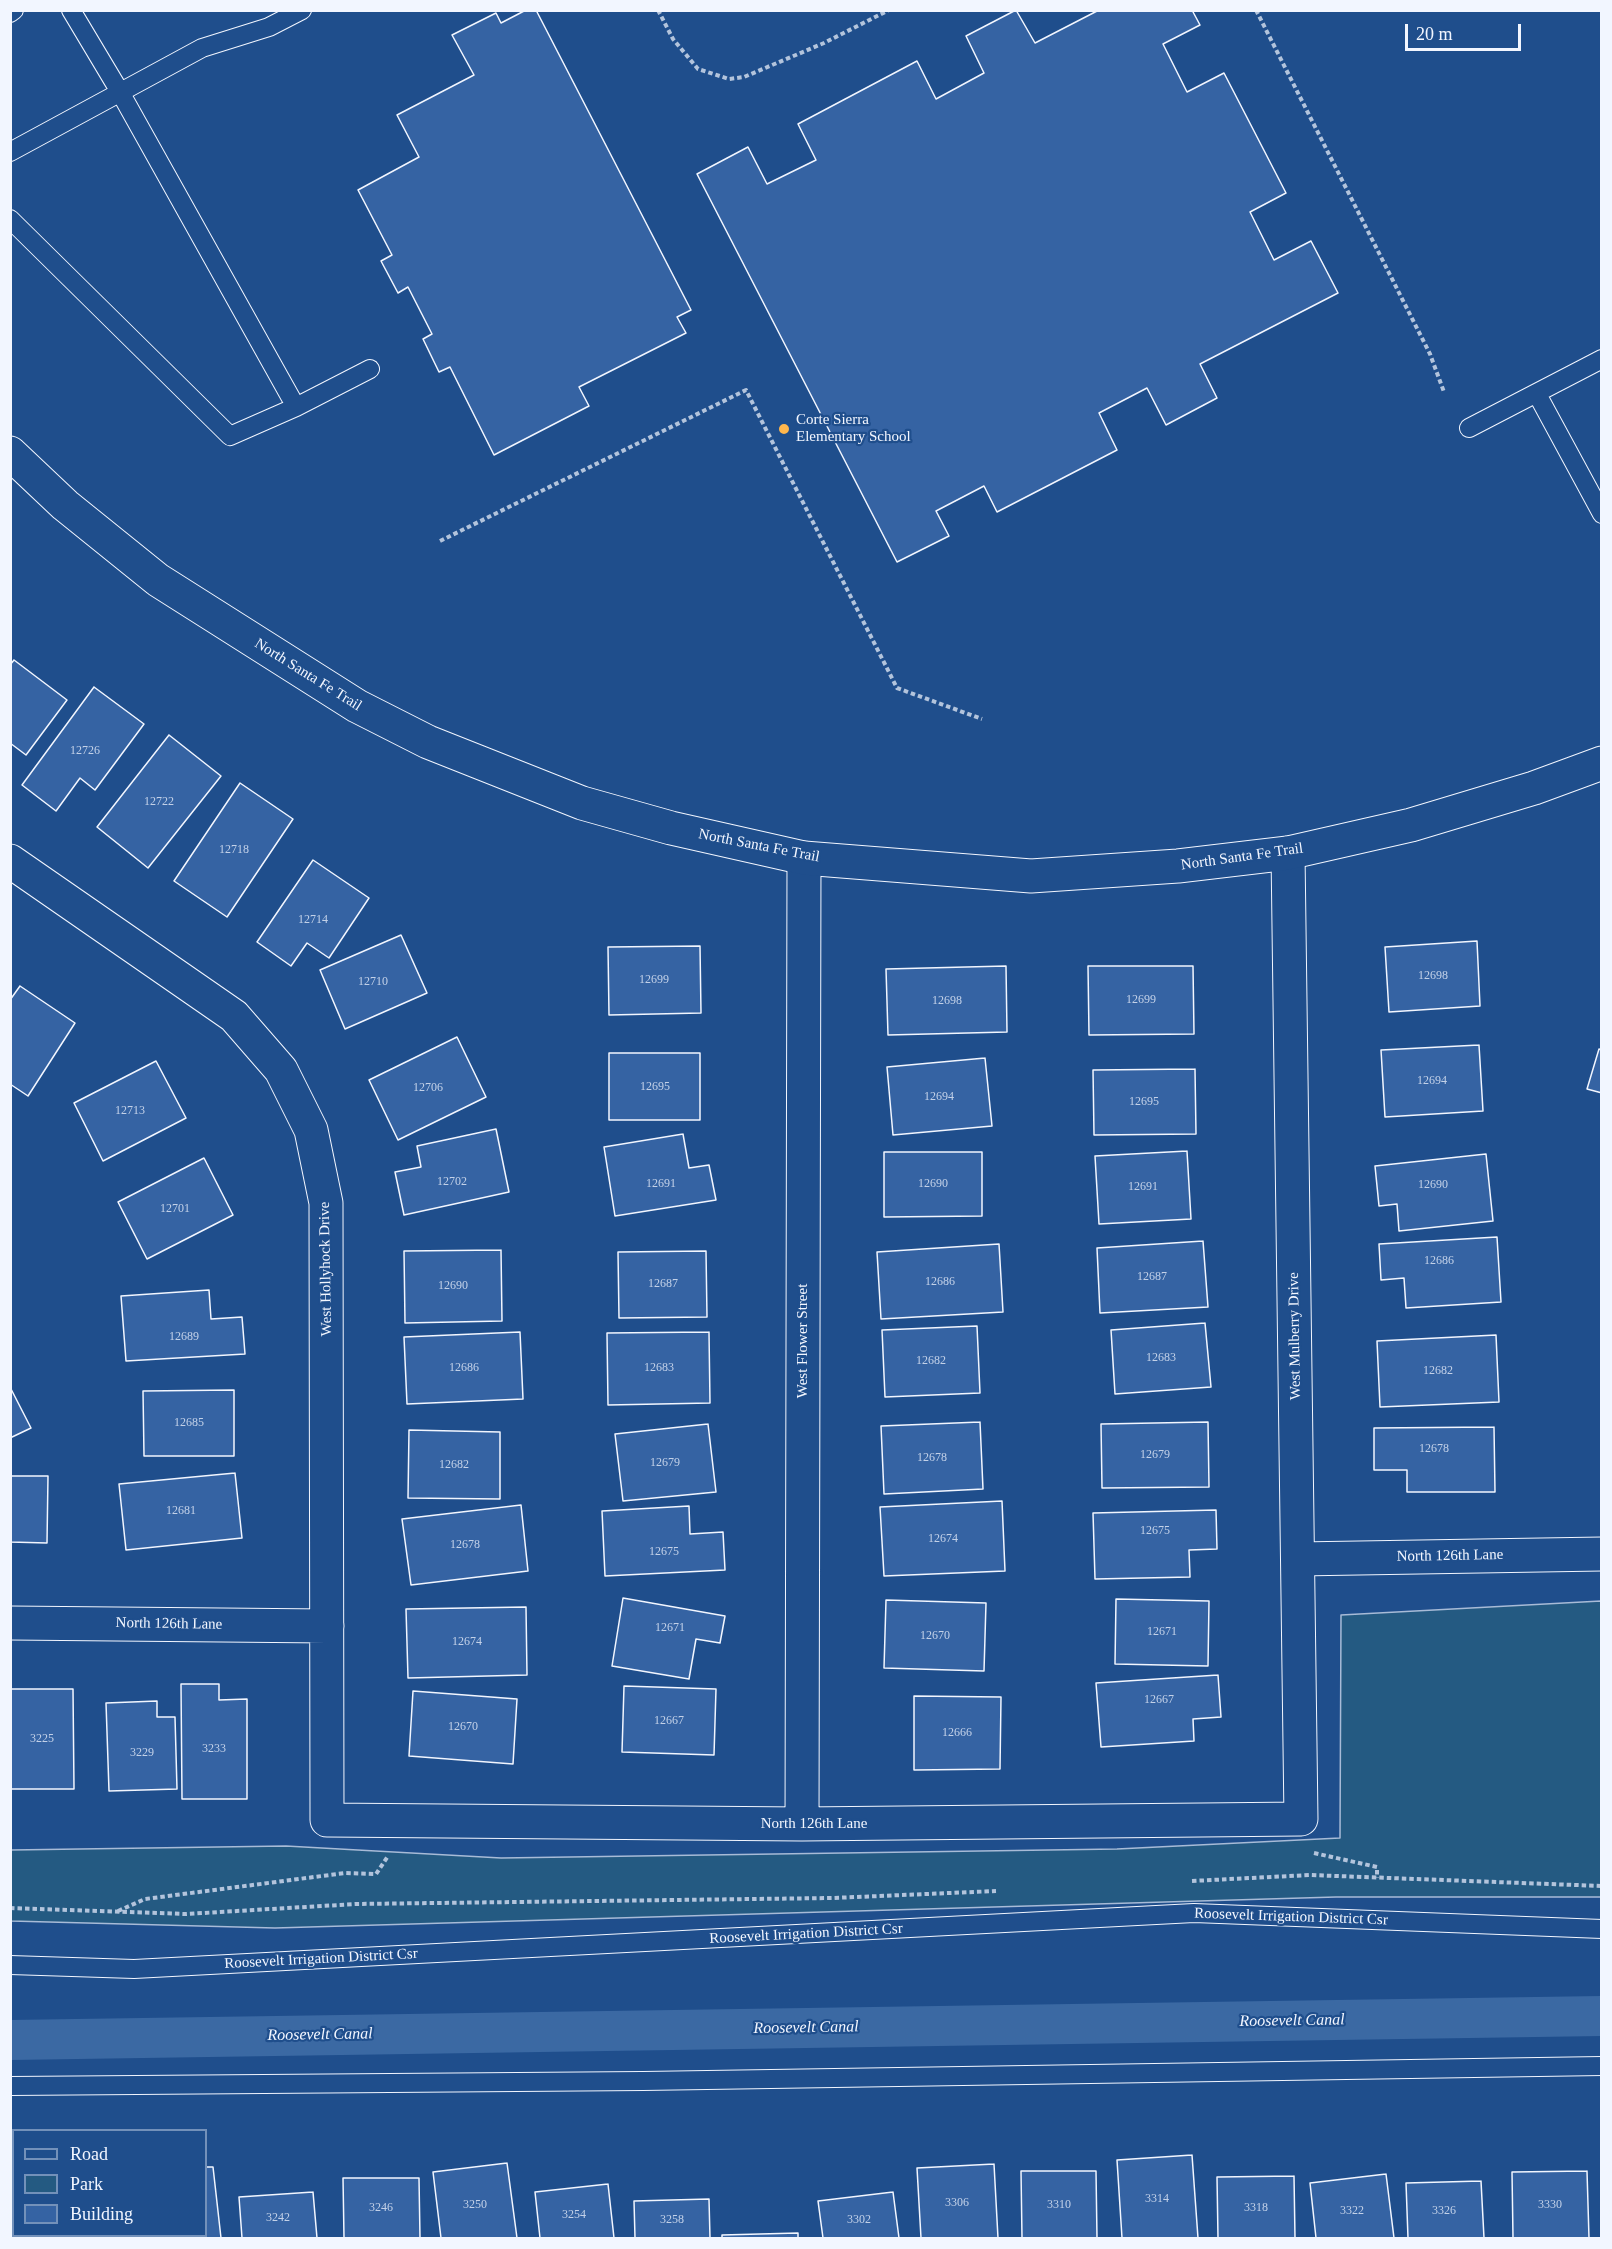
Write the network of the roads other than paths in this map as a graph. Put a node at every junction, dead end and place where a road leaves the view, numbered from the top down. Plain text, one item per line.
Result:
1 (71, 10) edge
2 (302, 10) edge
3 (120, 92) junction
4 (10, 153) edge
5 (10, 219) edge
6 (1602, 359) edge
7 (370, 369) dead end
8 (1537, 393) junction
9 (296, 407) junction
10 (1469, 428) dead end
11 (10, 453) edge
12 (1602, 513) edge
13 (1602, 763) edge
14 (1288, 853) junction
15 (804, 858) junction
16 (10, 861) edge
17 (1602, 1554) edge
18 (1298, 1559) junction
19 (10, 1623) edge
20 (327, 1626) junction
21 (1300, 1818) joint
22 (327, 1820) joint
23 (802, 1824) junction
24 (1602, 1929) edge
25 (10, 1965) edge
26 (1602, 2066) edge
27 (10, 2086) edge

1 - 3 lane
2 - 3 lane
3 - 4 lane
3 - 9 lane
5 - 9 lane
6 - 8 lane
7 - 9 lane
8 - 10 lane
8 - 12 lane
11 - 15 street, North Santa Fe Trail
13 - 14 street, North Santa Fe Trail
14 - 15 street, North Santa Fe Trail
14 - 18 street, West Mulberry Drive
15 - 23 street, West Flower Street
16 - 20 street, West Hollyhock Drive
17 - 18 street, North 126th Lane
18 - 21 street, West Mulberry Drive
19 - 20 street, North 126th Lane
20 - 22 street, West Hollyhock Drive
21 - 23 street, North 126th Lane
22 - 23 street, North 126th Lane
24 - 25 lane, Roosevelt Irrigation District Csr
26 - 27 lane

